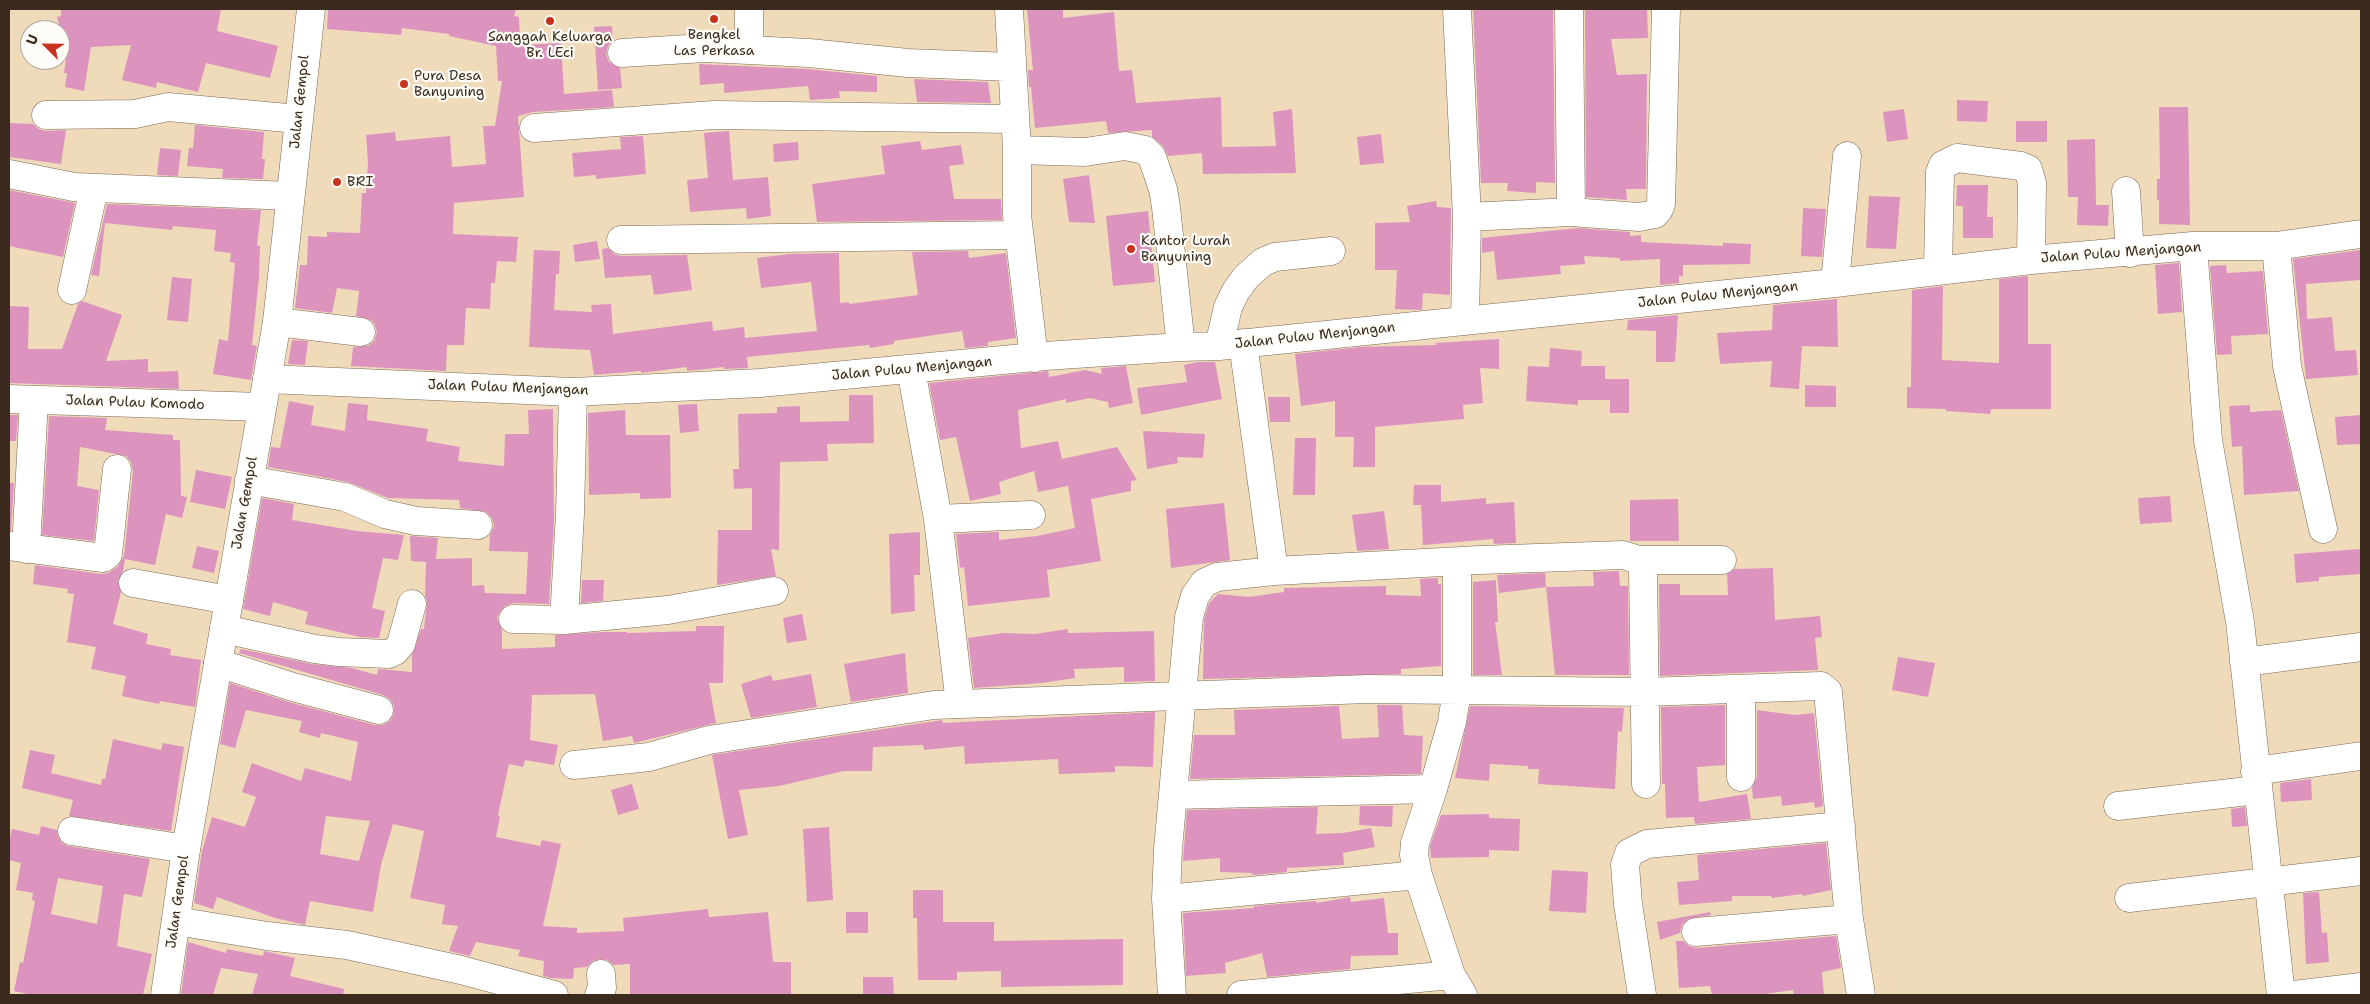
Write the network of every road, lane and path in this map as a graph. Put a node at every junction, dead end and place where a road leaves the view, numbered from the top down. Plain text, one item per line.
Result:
1 (311, 9) edge
2 (748, 9) edge
3 (1009, 9) edge
4 (1457, 9) edge
5 (1569, 9) edge
6 (1666, 9) edge
7 (749, 50) junction
8 (622, 53) dead end
9 (1012, 67) junction
10 (46, 115) dead end
11 (298, 119) junction
12 (1014, 120) junction
13 (534, 128) dead end
14 (1017, 150) junction
15 (1847, 156) dead end
16 (9, 174) edge
17 (94, 188) junction
18 (2126, 191) dead end
19 (290, 196) junction
20 (1571, 212) junction
21 (1467, 217) junction
22 (2361, 234) edge
23 (1018, 235) junction
24 (621, 240) dead end
25 (2193, 246) junction
26 (2276, 246) junction
27 (1331, 251) dead end
28 (2130, 253) junction
29 (2031, 260) junction
30 (1938, 269) junction
31 (1834, 283) junction
32 (72, 290) dead end
33 (1465, 321) junction
34 (277, 322) junction
35 (361, 332) dead end
36 (1231, 345) junction
37 (1181, 347) junction
38 (1034, 358) junction
39 (910, 369) junction
40 (267, 379) junction
41 (573, 392) junction
42 (21, 400) edge
43 (262, 407) junction
44 (117, 470) dead end
45 (249, 480) junction
46 (1031, 515) dead end
47 (938, 519) junction
48 (478, 525) dead end
49 (2323, 529) dead end
50 (17, 547) edge
51 (1639, 560) junction
52 (1722, 560) dead end
53 (1458, 562) junction
54 (1274, 571) junction
55 (134, 583) dead end
56 (774, 591) dead end
57 (229, 600) junction
58 (412, 604) dead end
59 (513, 619) dead end
60 (564, 620) junction
61 (224, 629) junction
62 (2361, 647) edge
63 (218, 662) junction
64 (2244, 662) junction
65 (1741, 690) junction
66 (1456, 691) junction
67 (1645, 692) junction
68 (1182, 695) junction
69 (960, 704) junction
70 (378, 710) dead end
71 (2361, 756) edge
72 (574, 765) dead end
73 (1741, 777) dead end
74 (2256, 781) junction
75 (1646, 784) dead end
76 (1433, 789) junction
77 (1173, 795) junction
78 (2118, 806) dead end
79 (1842, 826) junction
80 (72, 831) dead end
81 (186, 849) junction
82 (2361, 871) edge
83 (1418, 875) junction
84 (2268, 882) junction
85 (2129, 898) dead end
86 (1166, 899) junction
87 (1849, 919) junction
88 (176, 921) junction
89 (1696, 932) dead end
90 (1457, 985) edge
91 (2361, 987) edge
92 (165, 995) edge
93 (554, 995) edge
94 (1172, 995) edge
95 (1241, 995) edge
96 (1642, 995) edge
97 (1861, 995) edge
98 (2281, 995) edge
99 (2294, 995) edge

1 - 11 street, Jalan Gempol
2 - 7 street
3 - 9 street
4 - 21 street
5 - 20 street
6 - 20 street
7 - 8 street
7 - 9 street
9 - 12 street
10 - 11 street
11 - 19 street, Jalan Gempol
12 - 13 street
12 - 14 street
14 - 23 street
14 - 37 street
15 - 31 street
16 - 17 street
17 - 19 street
17 - 32 street
18 - 28 street
19 - 34 street, Jalan Gempol
20 - 21 street
21 - 33 street
22 - 26 street, Jalan Pulau Menjangan
23 - 24 street
23 - 38 street
25 - 26 street, Jalan Pulau Menjangan
25 - 28 street, Jalan Pulau Menjangan
25 - 64 street
26 - 49 street
27 - 36 street
28 - 29 street, Jalan Pulau Menjangan
29 - 30 street, Jalan Pulau Menjangan
29 - 30 street
30 - 31 street, Jalan Pulau Menjangan
31 - 33 street, Jalan Pulau Menjangan
33 - 36 street, Jalan Pulau Menjangan
34 - 35 street
34 - 40 street, Jalan Gempol
36 - 37 street, Jalan Pulau Menjangan
36 - 54 street
37 - 38 street, Jalan Pulau Menjangan
38 - 39 street, Jalan Pulau Menjangan
39 - 41 street, Jalan Pulau Menjangan
39 - 47 street
40 - 41 street, Jalan Pulau Menjangan
40 - 43 street, Jalan Gempol
41 - 60 street
42 - 43 street, Jalan Pulau Komodo
42 - 50 street
43 - 45 street, Jalan Gempol
44 - 50 street
45 - 48 street
45 - 57 street, Jalan Gempol
46 - 47 street
47 - 69 street
51 - 52 street
51 - 53 street
51 - 67 street
53 - 54 street
53 - 66 street
54 - 68 street
55 - 57 street
56 - 60 street
57 - 61 street, Jalan Gempol
58 - 61 street
59 - 60 street
61 - 63 street, Jalan Gempol
62 - 64 street
63 - 70 street
63 - 81 street, Jalan Gempol
64 - 74 street
65 - 67 street
65 - 73 street
65 - 79 street
66 - 67 street
66 - 68 street
66 - 76 street
67 - 75 street
68 - 69 street
68 - 77 street
69 - 72 street
71 - 74 street
74 - 78 street
74 - 84 street
76 - 77 street
76 - 83 street
77 - 86 street
79 - 87 street
79 - 96 street
80 - 81 street
81 - 88 street, Jalan Gempol
82 - 84 street
83 - 86 street
83 - 90 street
84 - 85 street
84 - 98 street
86 - 94 street
87 - 89 street
87 - 97 street
88 - 92 street, Jalan Gempol
88 - 93 street
90 - 95 street
91 - 99 street

